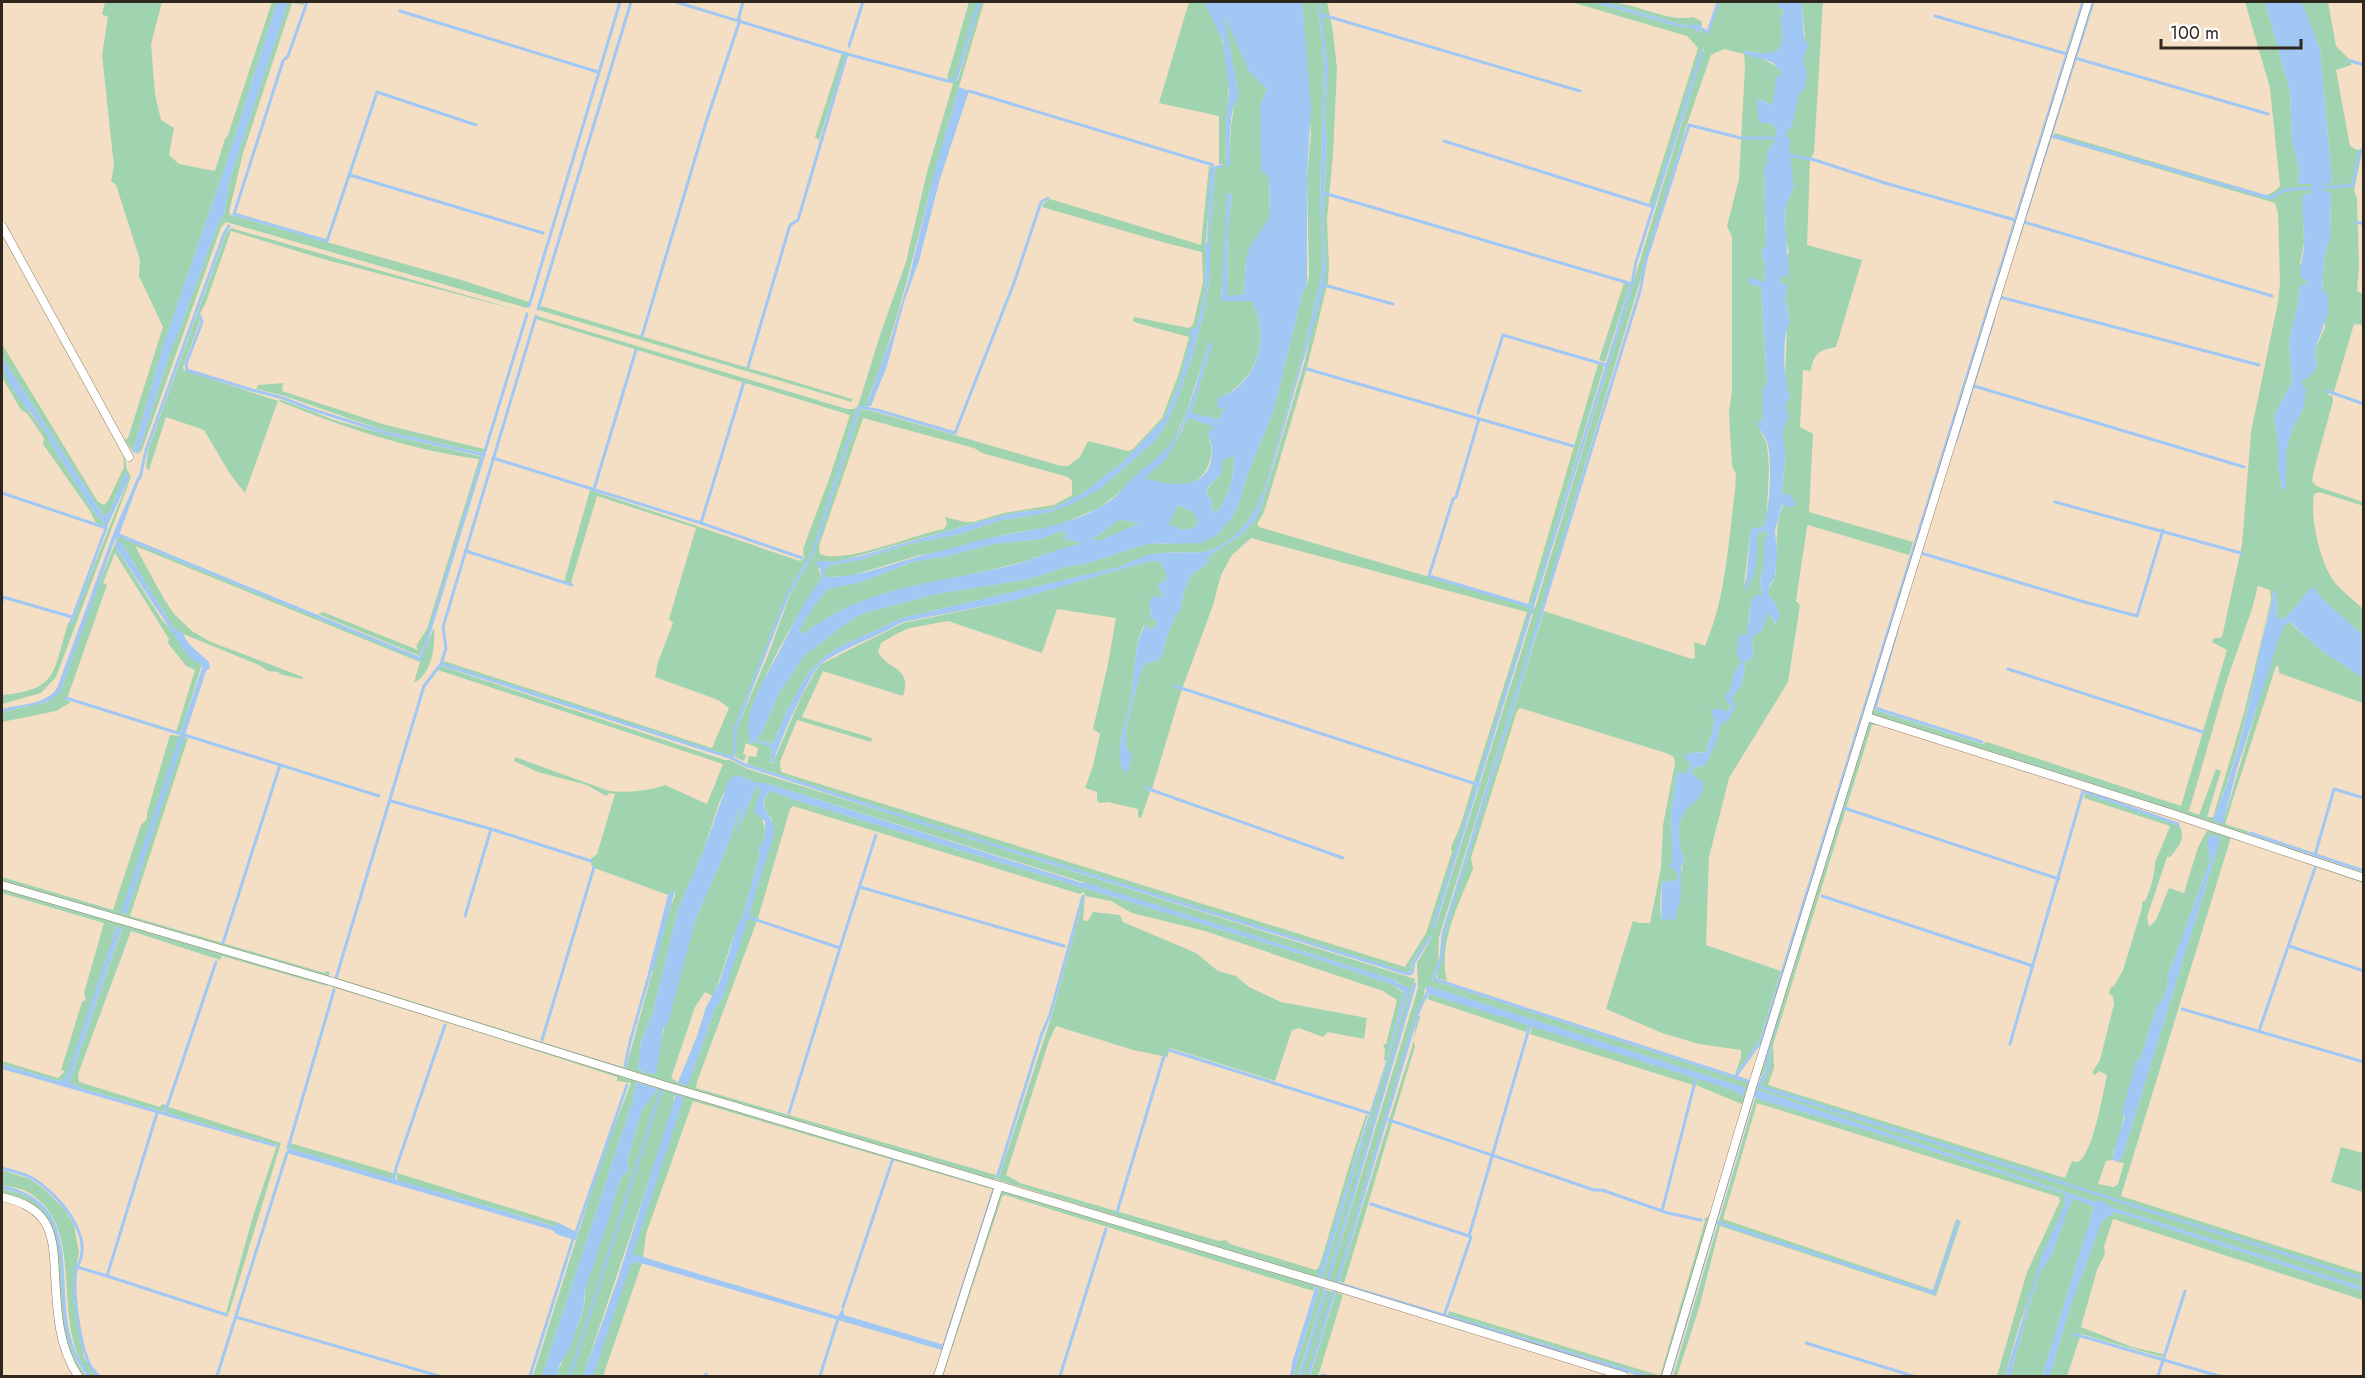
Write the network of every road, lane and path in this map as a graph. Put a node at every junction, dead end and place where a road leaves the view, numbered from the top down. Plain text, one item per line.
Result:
1 (2088, 2) edge
2 (2, 225) edge
3 (129, 457) dead end
4 (1867, 717) junction
5 (2364, 878) edge
6 (2, 885) edge
7 (999, 1186) junction
8 (2, 1197) edge
9 (78, 1377) edge
10 (938, 1377) edge
11 (1624, 1377) edge
12 (1666, 1377) edge

1 - 4 street
2 - 3 street
4 - 5 street
4 - 12 street
6 - 7 street
7 - 10 street
7 - 11 street
8 - 9 street

